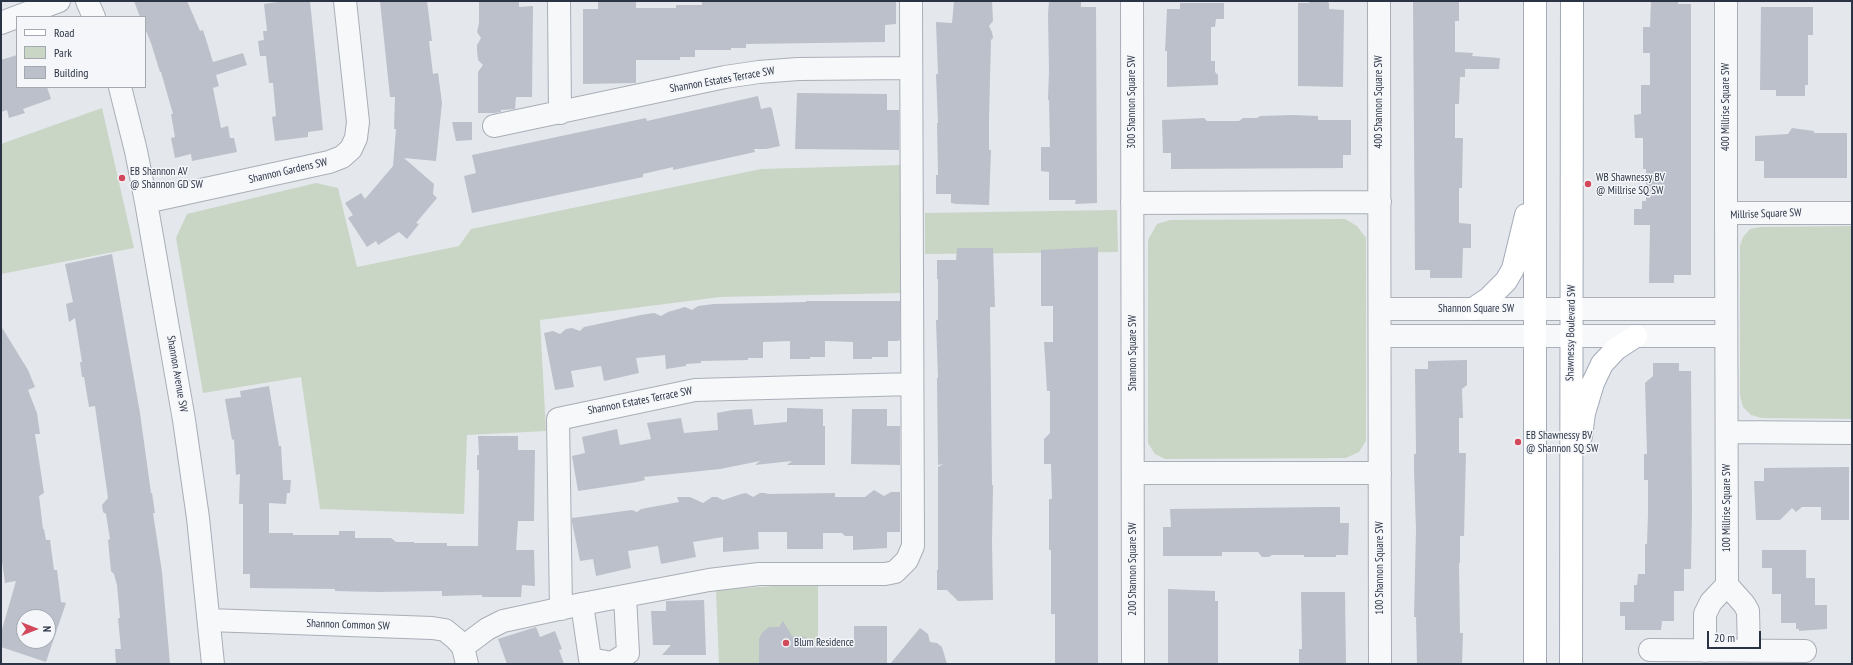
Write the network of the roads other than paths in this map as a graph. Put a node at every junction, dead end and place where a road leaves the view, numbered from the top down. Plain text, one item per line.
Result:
1 (59, 1) edge
2 (87, 1) edge
3 (345, 1) edge
4 (559, 1) edge
5 (911, 1) edge
6 (1132, 1) edge
7 (1379, 1) edge
8 (1535, 1) edge
9 (1572, 1) edge
10 (1726, 1) edge
11 (19, 16) edge
12 (94, 16) edge
13 (16, 17) edge
14 (1, 23) edge
15 (911, 68) junction
16 (120, 88) edge
17 (560, 113) junction
18 (494, 126) dead end
19 (1534, 168) junction
20 (146, 202) junction
21 (1380, 202) junction
22 (1132, 203) junction
23 (1726, 213) junction
24 (1852, 213) edge
25 (1380, 309) junction
26 (1473, 309) junction
27 (1536, 309) junction
28 (1572, 309) junction
29 (1726, 309) junction
30 (1380, 336) junction
31 (1535, 336) junction
32 (1571, 336) junction
33 (1636, 336) junction
34 (1726, 336) junction
35 (912, 384) junction
36 (1727, 432) junction
37 (1852, 433) edge
38 (1133, 473) junction
39 (1380, 473) junction
40 (1570, 504) junction
41 (1727, 585) junction
42 (625, 597) junction
43 (582, 604) junction
44 (561, 609) junction
45 (209, 620) junction
46 (1650, 650) dead end
47 (1705, 650) junction
48 (1750, 651) junction
49 (1805, 651) dead end
50 (465, 656) edge
51 (213, 664) edge
52 (1133, 664) edge
53 (1380, 664) edge
54 (1535, 664) edge
55 (1571, 664) edge

1 - 11 street
2 - 12 street
3 - 20 street, Shannon Gardens SW
4 - 17 street
5 - 15 street
6 - 22 street, 300 Shannon Square SW
7 - 21 street, 400 Shannon Square SW
8 - 19 main road
9 - 28 main road, Shawnessy Boulevard SW
10 - 23 street, 400 Millrise Square SW
13 - 14 street
15 - 17 street, Shannon Estates Terrace SW
15 - 35 street
16 - 20 street, Shannon Avenue SW
17 - 18 street, Shannon Estates Terrace SW
19 - 26 main road
19 - 27 main road
20 - 45 street, Shannon Avenue SW
21 - 22 street
21 - 25 street
22 - 38 street, Shannon Square SW
23 - 24 street, Millrise Square SW
23 - 29 street, Millrise Square SW
25 - 26 street, Shannon Square SW
25 - 30 street
26 - 27 street, Shannon Square SW
27 - 28 street, Shannon Square SW
27 - 31 main road
28 - 29 street
28 - 32 main road, Shawnessy Boulevard SW
29 - 34 street, Millrise Square SW
30 - 31 street
30 - 39 street
31 - 32 street
31 - 54 main road
32 - 33 street
32 - 40 main road, Shawnessy Boulevard SW
33 - 34 street
33 - 40 main road
34 - 36 street, Millrise Square SW
35 - 42 street
35 - 44 street, Shannon Estates Terrace SW
36 - 37 street
36 - 41 street, 100 Millrise Square SW
38 - 39 street
38 - 52 street, 200 Shannon Square SW
39 - 53 street, 100 Shannon Square SW
40 - 55 main road, Shawnessy Boulevard SW
41 - 47 street
41 - 48 street
42 - 43 street
42 - 43 street
43 - 44 street
44 - 50 street
45 - 50 street, Shannon Common SW
45 - 51 street, Shannon Avenue SW
46 - 47 street
47 - 48 street
48 - 49 street

